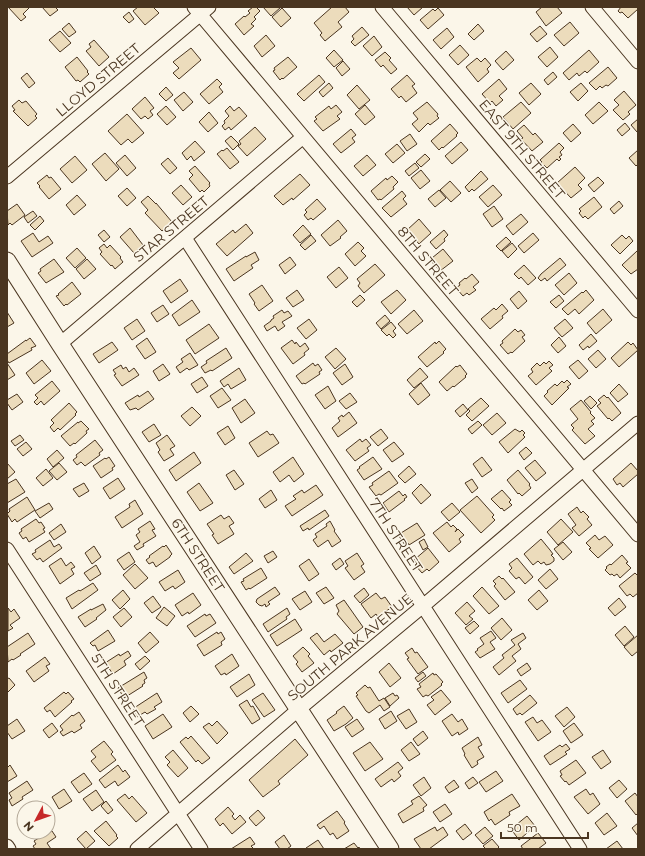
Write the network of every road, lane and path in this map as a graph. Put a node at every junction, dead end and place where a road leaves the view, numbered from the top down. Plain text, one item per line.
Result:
1 (382, 7) edge
2 (592, 7) edge
3 (201, 10) edge
4 (638, 62) edge
5 (303, 137) junction
6 (7, 177) edge
7 (185, 238) junction
8 (7, 261) edge
9 (638, 311) edge
10 (60, 344) junction
11 (638, 423) edge
12 (583, 470) junction
13 (638, 535) edge
14 (7, 549) edge
15 (423, 606) junction
16 (299, 709) junction
17 (179, 814) junction
18 (7, 846) edge
19 (9, 849) edge
20 (137, 849) edge
21 (201, 849) edge
22 (390, 849) edge
23 (580, 849) edge

1 - 9 street, EAST 9TH STREET
2 - 4 street
3 - 5 street, 8TH STREET
3 - 6 street, LLOYD STREET
5 - 7 street, STAR STREET
5 - 12 street, 8TH STREET
7 - 10 street, STAR STREET
7 - 15 street, 7TH STREET
8 - 10 main road, 6TH STREET
10 - 16 main road, 6TH STREET
11 - 12 street, SOUTH PARK AVENUE
12 - 13 street, 8TH STREET
12 - 15 street, SOUTH PARK AVENUE
14 - 17 street, 5TH STREET
15 - 16 street, SOUTH PARK AVENUE
15 - 23 street, 7TH STREET
16 - 17 street, SOUTH PARK AVENUE
16 - 22 main road, 6TH STREET
17 - 20 street, SOUTH PARK AVENUE
17 - 21 street, 5TH STREET
18 - 19 street

